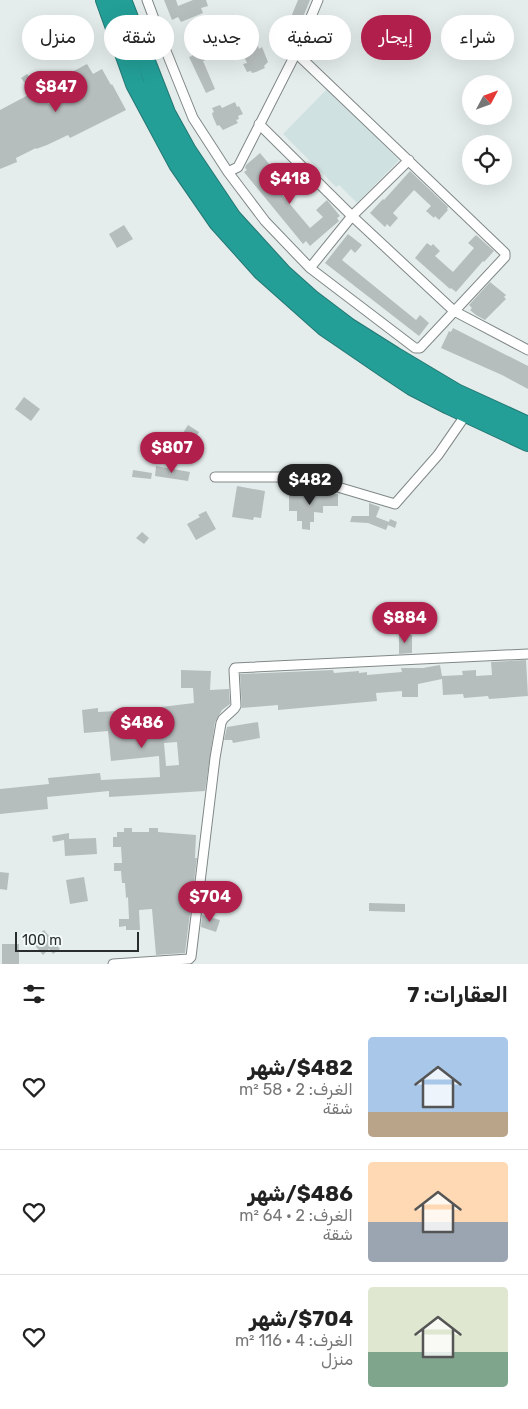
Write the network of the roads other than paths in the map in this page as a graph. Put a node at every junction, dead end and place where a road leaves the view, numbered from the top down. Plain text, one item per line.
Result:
1 (105, 0) edge
2 (122, 0) edge
3 (147, 0) edge
4 (318, 0) edge
5 (312, 15) edge
6 (292, 60) edge
7 (303, 60) edge
8 (259, 124) junction
9 (409, 160) junction
10 (228, 172) junction
11 (352, 216) junction
12 (310, 268) junction
13 (454, 312) junction
14 (528, 350) edge
15 (467, 413) junction
16 (528, 426) edge
17 (528, 442) edge
18 (215, 477) dead end
19 (528, 654) edge
20 (112, 964) edge

1 - 15 highway
2 - 16 highway
3 - 10 street
4 - 5 street
6 - 8 street
7 - 9 street
8 - 10 street
8 - 11 street
9 - 11 street
9 - 13 street
10 - 12 street
11 - 12 street
11 - 13 street
12 - 13 street
13 - 14 street
15 - 17 highway
15 - 18 street
19 - 20 street

